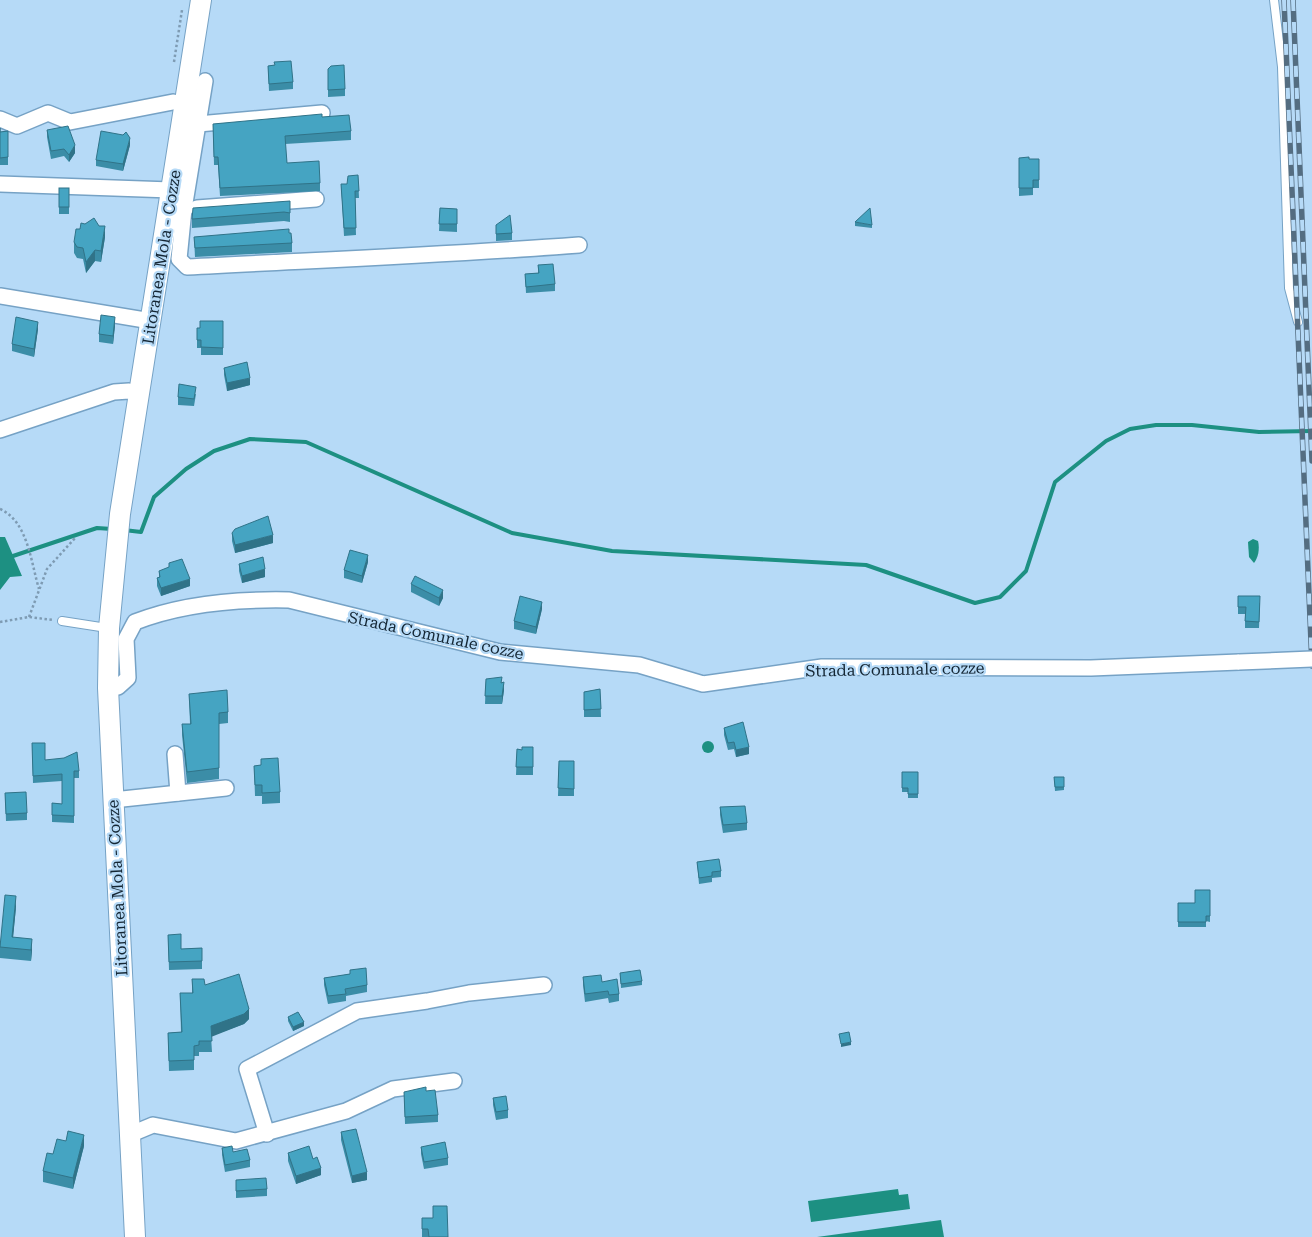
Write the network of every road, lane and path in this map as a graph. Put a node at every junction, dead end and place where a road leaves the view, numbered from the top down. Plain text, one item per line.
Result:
1 (201, 0) edge
2 (1274, 0) edge
3 (205, 81) dead end
4 (173, 102) dead end
5 (322, 113) edge
6 (0, 120) edge
7 (198, 124) junction
8 (0, 184) edge
9 (316, 199) dead end
10 (174, 202) junction
11 (200, 237) edge
12 (181, 238) junction
13 (579, 245) dead end
14 (0, 296) edge
15 (151, 321) junction
16 (1298, 322) dead end
17 (139, 393) junction
18 (0, 430) edge
19 (0, 509) edge
20 (76, 537) dead end
21 (39, 590) junction
22 (29, 616) junction
23 (0, 622) edge
24 (62, 622) joint
25 (109, 628) junction
26 (1312, 659) edge
27 (108, 688) junction
28 (175, 754) dead end
29 (226, 788) dead end
30 (178, 793) junction
31 (113, 800) junction
32 (544, 985) dead end
33 (454, 1081) dead end
34 (267, 1134) junction
35 (129, 1135) junction
36 (135, 1237) edge

1 - 10 street, Litoranea Mola - Cozze
2 - 16 lane
3 - 7 street
4 - 6 street
5 - 7 street
7 - 10 street
8 - 10 street
9 - 10 street
10 - 12 street
10 - 15 street, Litoranea Mola - Cozze
11 - 12 street
12 - 13 street
14 - 15 street
15 - 17 street, Litoranea Mola - Cozze
17 - 18 street
17 - 25 street, Litoranea Mola - Cozze
19 - 21 path
20 - 21 path
21 - 22 path
22 - 23 path
22 - 24 path
24 - 25 lane
25 - 27 street, Litoranea Mola - Cozze
26 - 27 street, Strada Comunale cozze, bridge
27 - 31 street, Litoranea Mola - Cozze
28 - 30 street
29 - 30 street
30 - 31 street
31 - 35 street, Litoranea Mola - Cozze
32 - 34 street
33 - 34 street
34 - 35 street
35 - 36 street, Litoranea Mola - Cozze

